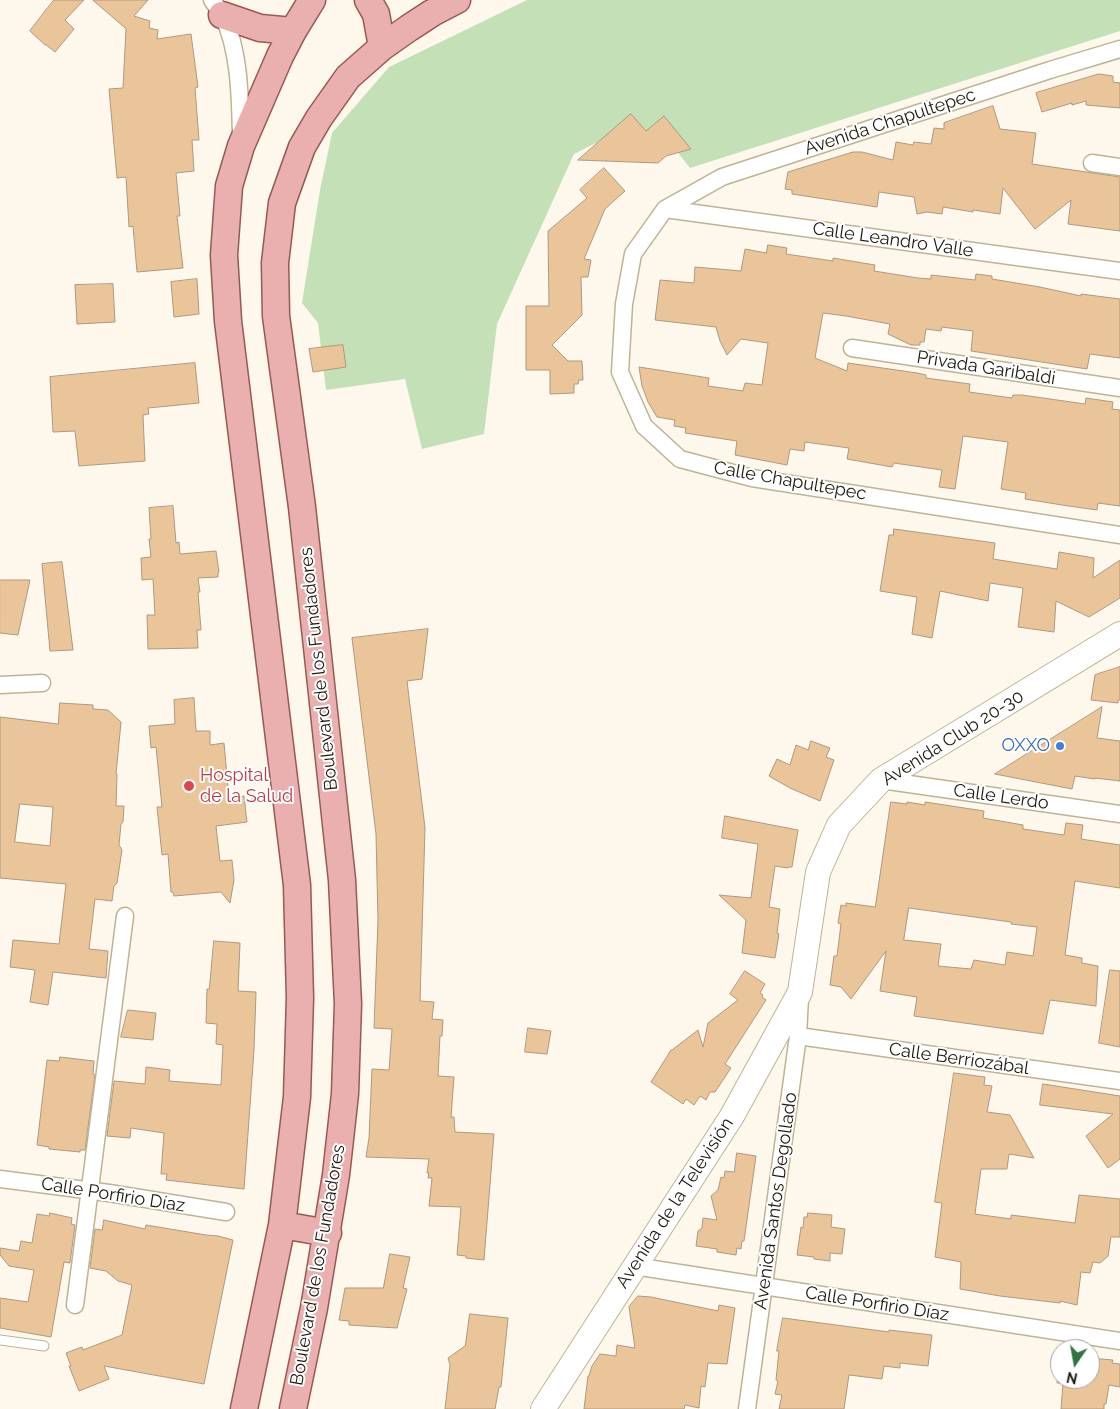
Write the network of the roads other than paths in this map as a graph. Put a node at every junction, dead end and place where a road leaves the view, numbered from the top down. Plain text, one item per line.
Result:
1 (312, 0) edge
2 (368, 0) edge
3 (457, 0) edge
4 (217, 7) edge
5 (293, 31) junction
6 (382, 47) junction
7 (1120, 49) edge
8 (241, 146) junction
9 (1092, 163) dead end
10 (1120, 167) edge
11 (665, 209) junction
12 (1120, 271) edge
13 (852, 348) dead end
14 (1120, 388) edge
15 (1120, 535) edge
16 (1120, 634) edge
17 (42, 683) dead end
18 (0, 685) edge
19 (881, 780) junction
20 (1120, 814) edge
21 (125, 916) dead end
22 (800, 992) junction
23 (798, 1036) junction
24 (1120, 1081) edge
25 (0, 1179) edge
26 (89, 1190) junction
27 (226, 1212) dead end
28 (282, 1225) junction
29 (328, 1233) junction
30 (634, 1266) junction
31 (764, 1286) junction
32 (75, 1304) dead end
33 (0, 1340) edge
34 (1120, 1342) edge
35 (44, 1346) dead end
36 (244, 1409) edge
37 (293, 1409) edge
38 (542, 1409) edge
39 (747, 1409) edge

1 - 5 main road
2 - 6 main road
3 - 6 main road, Boulevard de los Fundadores
4 - 5 main road
4 - 8 street
5 - 8 main road
6 - 29 main road, Boulevard de los Fundadores
7 - 11 street, Avenida Chapultepec
8 - 28 main road
9 - 10 street
11 - 12 street, Calle Leandro Valle
11 - 15 street, Calle Chapultepec
13 - 14 street, Privada Garibaldi
16 - 19 main road, Avenida Club 20-30
17 - 18 street
19 - 20 street, Calle Lerdo
19 - 22 main road, Avenida Club 20-30
21 - 26 street
22 - 23 street, Avenida Santos Degollado
22 - 30 main road, Avenida de la Televisión
23 - 24 street, Calle Berriozábal
23 - 31 street, Avenida Santos Degollado
25 - 26 street, Calle Porfirio Díaz
26 - 27 street, Calle Porfirio Díaz
26 - 32 street
28 - 29 main road
28 - 36 main road
29 - 37 main road, Boulevard de los Fundadores
30 - 31 street, Calle Porfirio Díaz
30 - 38 main road, Avenida de la Televisión
31 - 34 street, Calle Porfirio Díaz
31 - 39 street, Avenida Santos Degollado
33 - 35 lane

